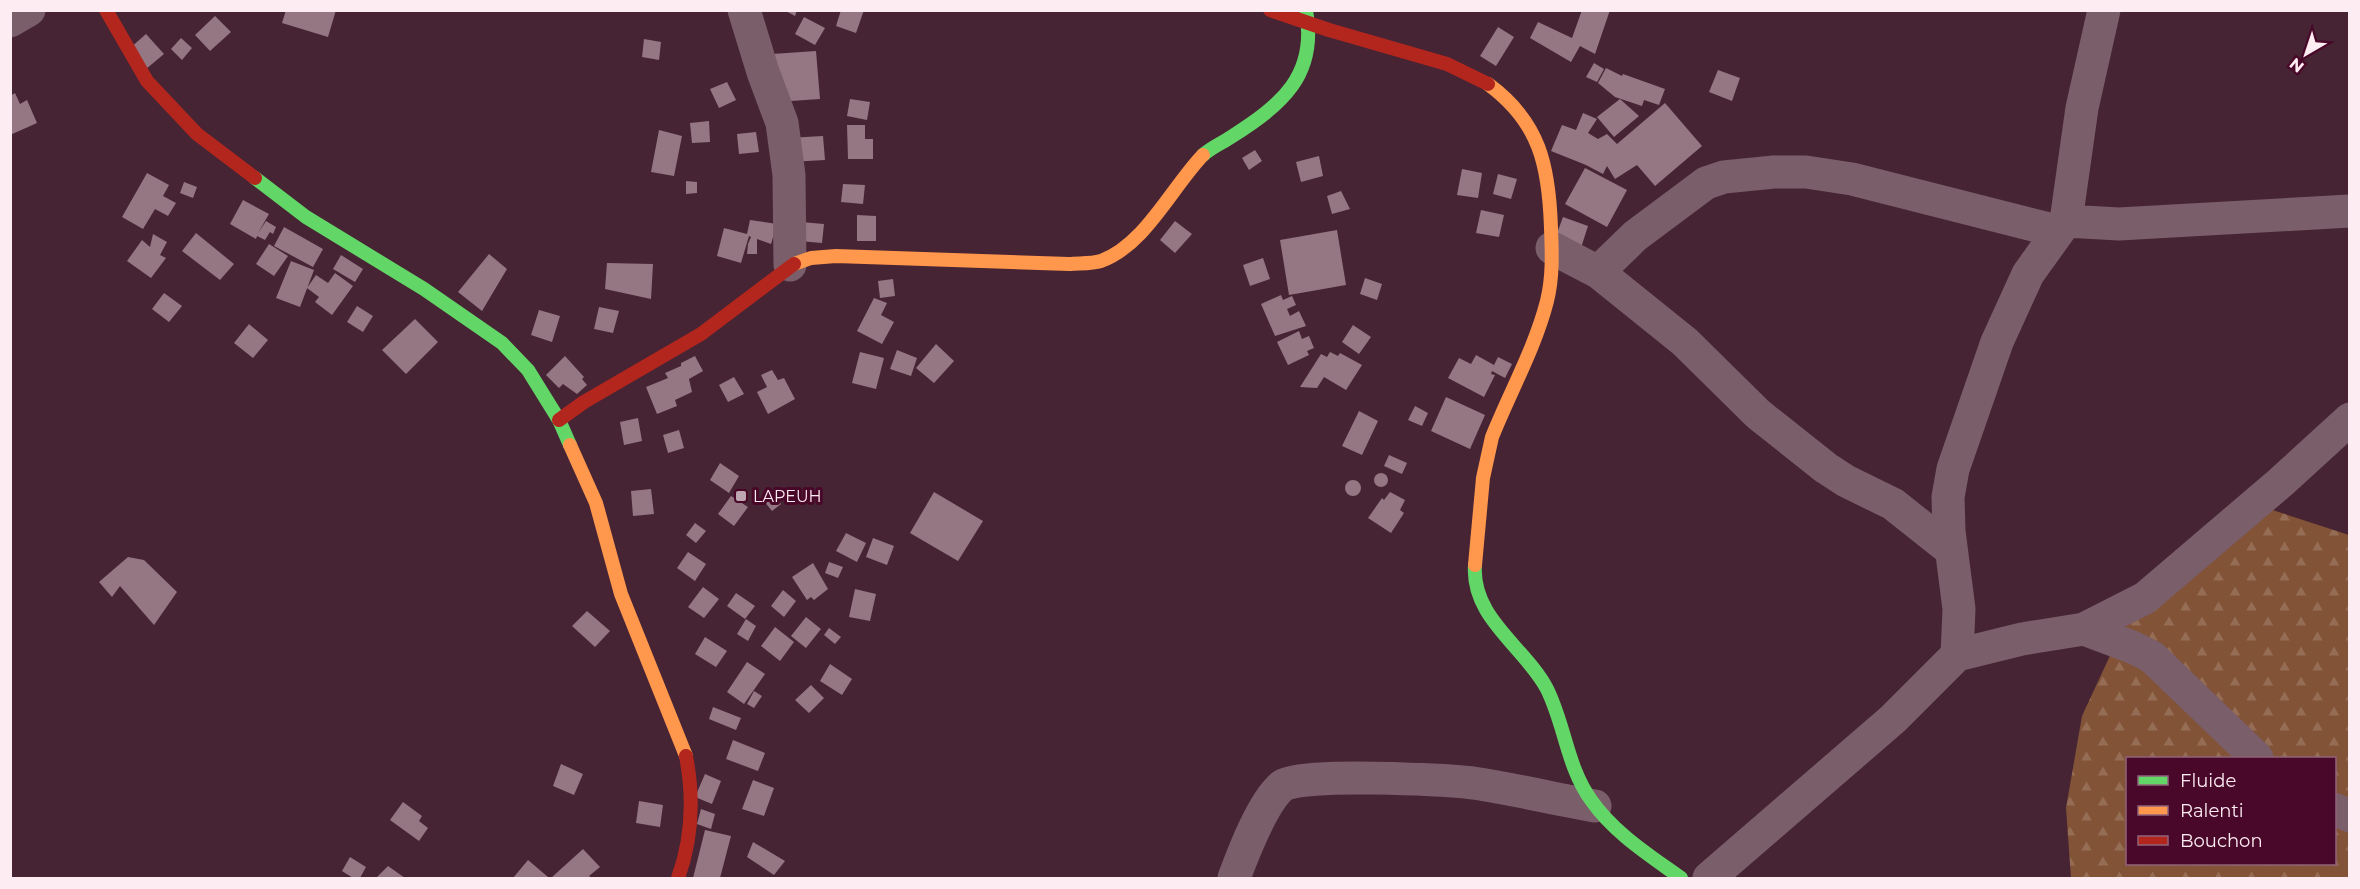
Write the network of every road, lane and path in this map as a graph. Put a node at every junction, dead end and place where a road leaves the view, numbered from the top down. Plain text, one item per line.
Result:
1 (29, 10) edge
2 (106, 10) edge
3 (744, 10) edge
4 (1270, 10) edge
5 (1306, 10) edge
6 (2104, 10) edge
7 (10, 21) edge
8 (1310, 25) junction
9 (2349, 211) edge
10 (2061, 226) junction
11 (1552, 248) junction
12 (790, 266) junction
13 (1598, 272) junction
14 (2349, 419) edge
15 (559, 420) junction
16 (1951, 550) junction
17 (2084, 629) junction
18 (1957, 655) junction
19 (2255, 757) edge
20 (1595, 806) junction
21 (678, 879) edge
22 (1234, 879) edge
23 (1682, 879) edge
24 (1709, 879) edge

1 - 7 street
2 - 15 street
3 - 12 street
4 - 8 street
5 - 8 street
6 - 10 street
8 - 11 street
8 - 12 street
9 - 10 street
10 - 13 street
10 - 16 street
11 - 13 street
11 - 20 street
12 - 15 street
13 - 16 street
14 - 17 street
15 - 21 street
16 - 18 street
17 - 18 street
17 - 19 street
18 - 24 street
20 - 22 street
20 - 23 street

